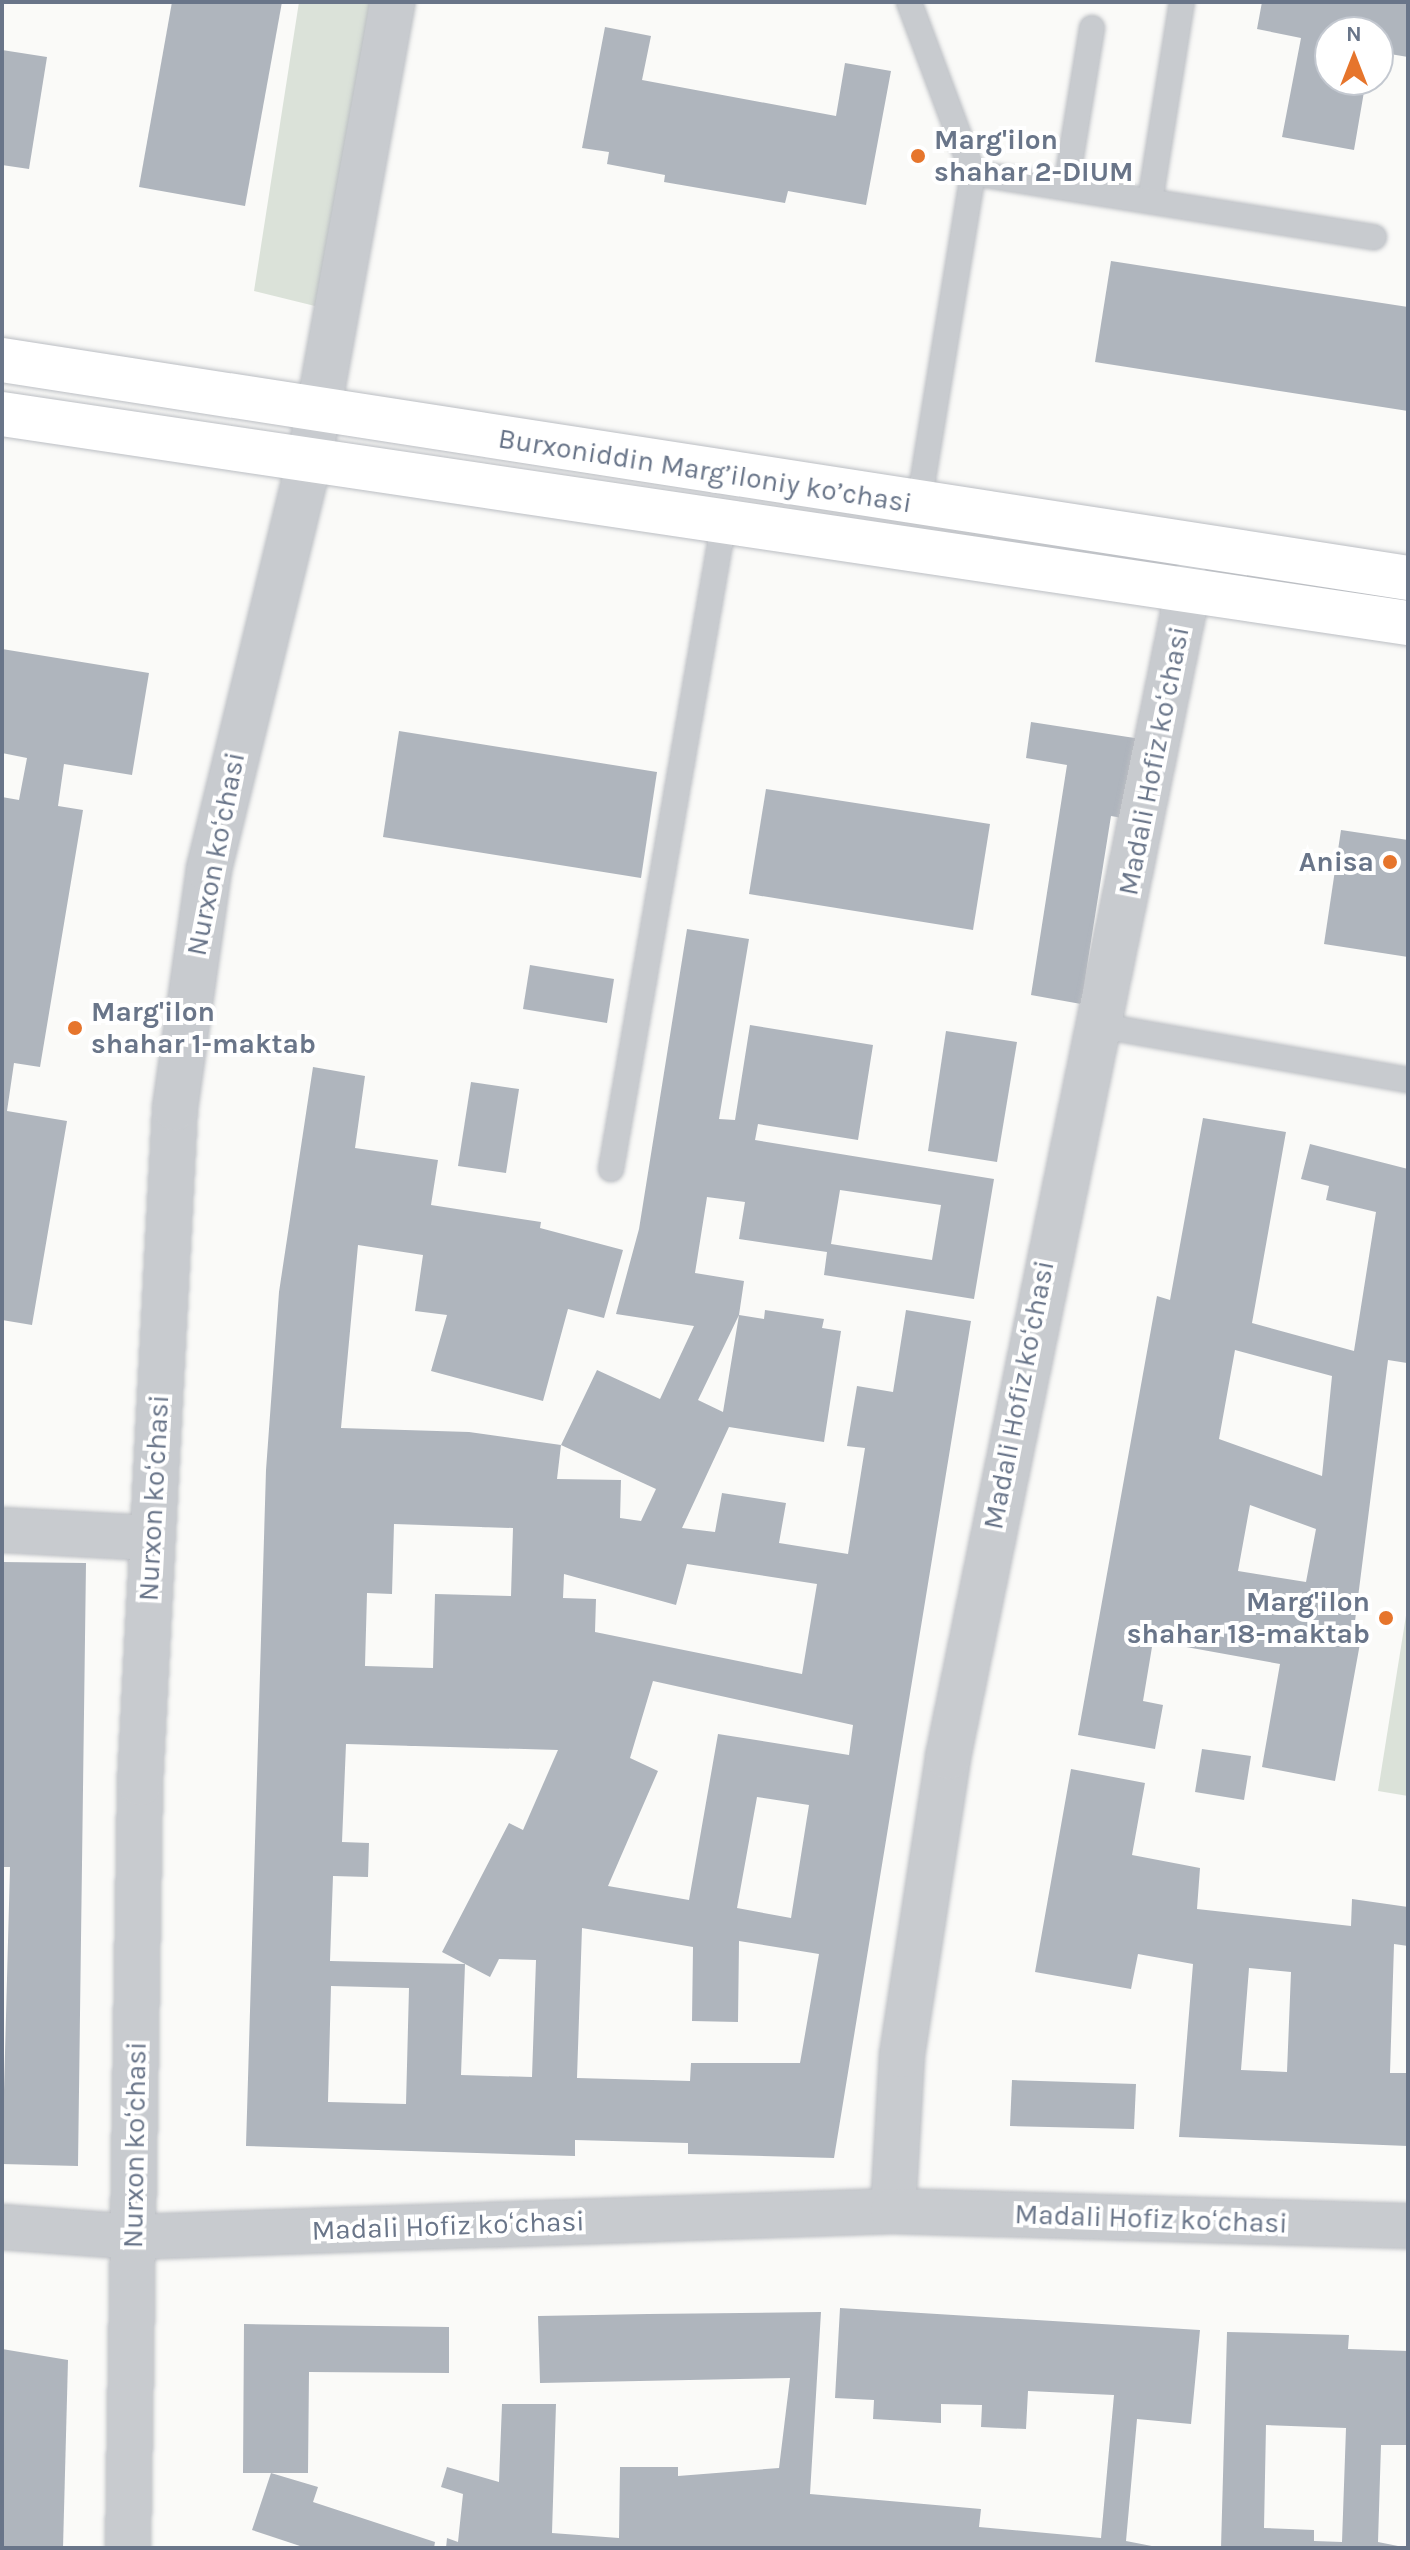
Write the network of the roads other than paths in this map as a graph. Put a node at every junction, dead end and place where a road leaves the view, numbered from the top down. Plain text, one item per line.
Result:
1 (393, 2) edge
2 (909, 2) edge
3 (1182, 2) edge
4 (1092, 28) dead end
5 (973, 173) junction
6 (1066, 187) junction
7 (1150, 201) junction
8 (1374, 237) dead end
9 (2, 360) edge
10 (320, 412) junction
11 (2, 414) edge
12 (309, 462) junction
13 (919, 503) junction
14 (724, 521) junction
15 (1408, 578) edge
16 (1189, 585) junction
17 (1408, 623) edge
18 (1102, 1026) junction
19 (1408, 1080) edge
20 (611, 1169) dead end
21 (2, 1530) edge
22 (151, 1538) junction
23 (893, 2211) junction
24 (1408, 2226) edge
25 (2, 2227) edge
26 (134, 2237) junction
27 (128, 2548) edge

1 - 10 street, Nurxon koʻchasi
2 - 5 lane
3 - 7 lane
4 - 6 lane
5 - 6 lane
5 - 13 lane
6 - 7 lane
7 - 8 lane
9 - 10 main road, Burxoniddin Marg’iloniy ko’chasi
10 - 12 street, Nurxon koʻchasi
10 - 13 main road, Burxoniddin Marg’iloniy ko’chasi
11 - 12 main road, Burxoniddin Marg’iloniy ko’chasi
12 - 14 main road, Burxoniddin Marg’iloniy ko’chasi
12 - 22 street, Nurxon koʻchasi
13 - 15 main road, Burxoniddin Marg’iloniy ko’chasi
14 - 16 main road, Burxoniddin Marg’iloniy ko’chasi
14 - 20 lane
16 - 17 main road, Burxoniddin Marg’iloniy ko’chasi
16 - 18 street, Madali Hofiz koʻchasi
18 - 19 lane
18 - 23 street, Madali Hofiz koʻchasi
21 - 22 street
22 - 26 street, Nurxon koʻchasi
23 - 24 street, Madali Hofiz koʻchasi
23 - 26 street, Madali Hofiz koʻchasi
25 - 26 street, Madali Hofiz koʻchasi
26 - 27 street, Nurxon koʻchasi

